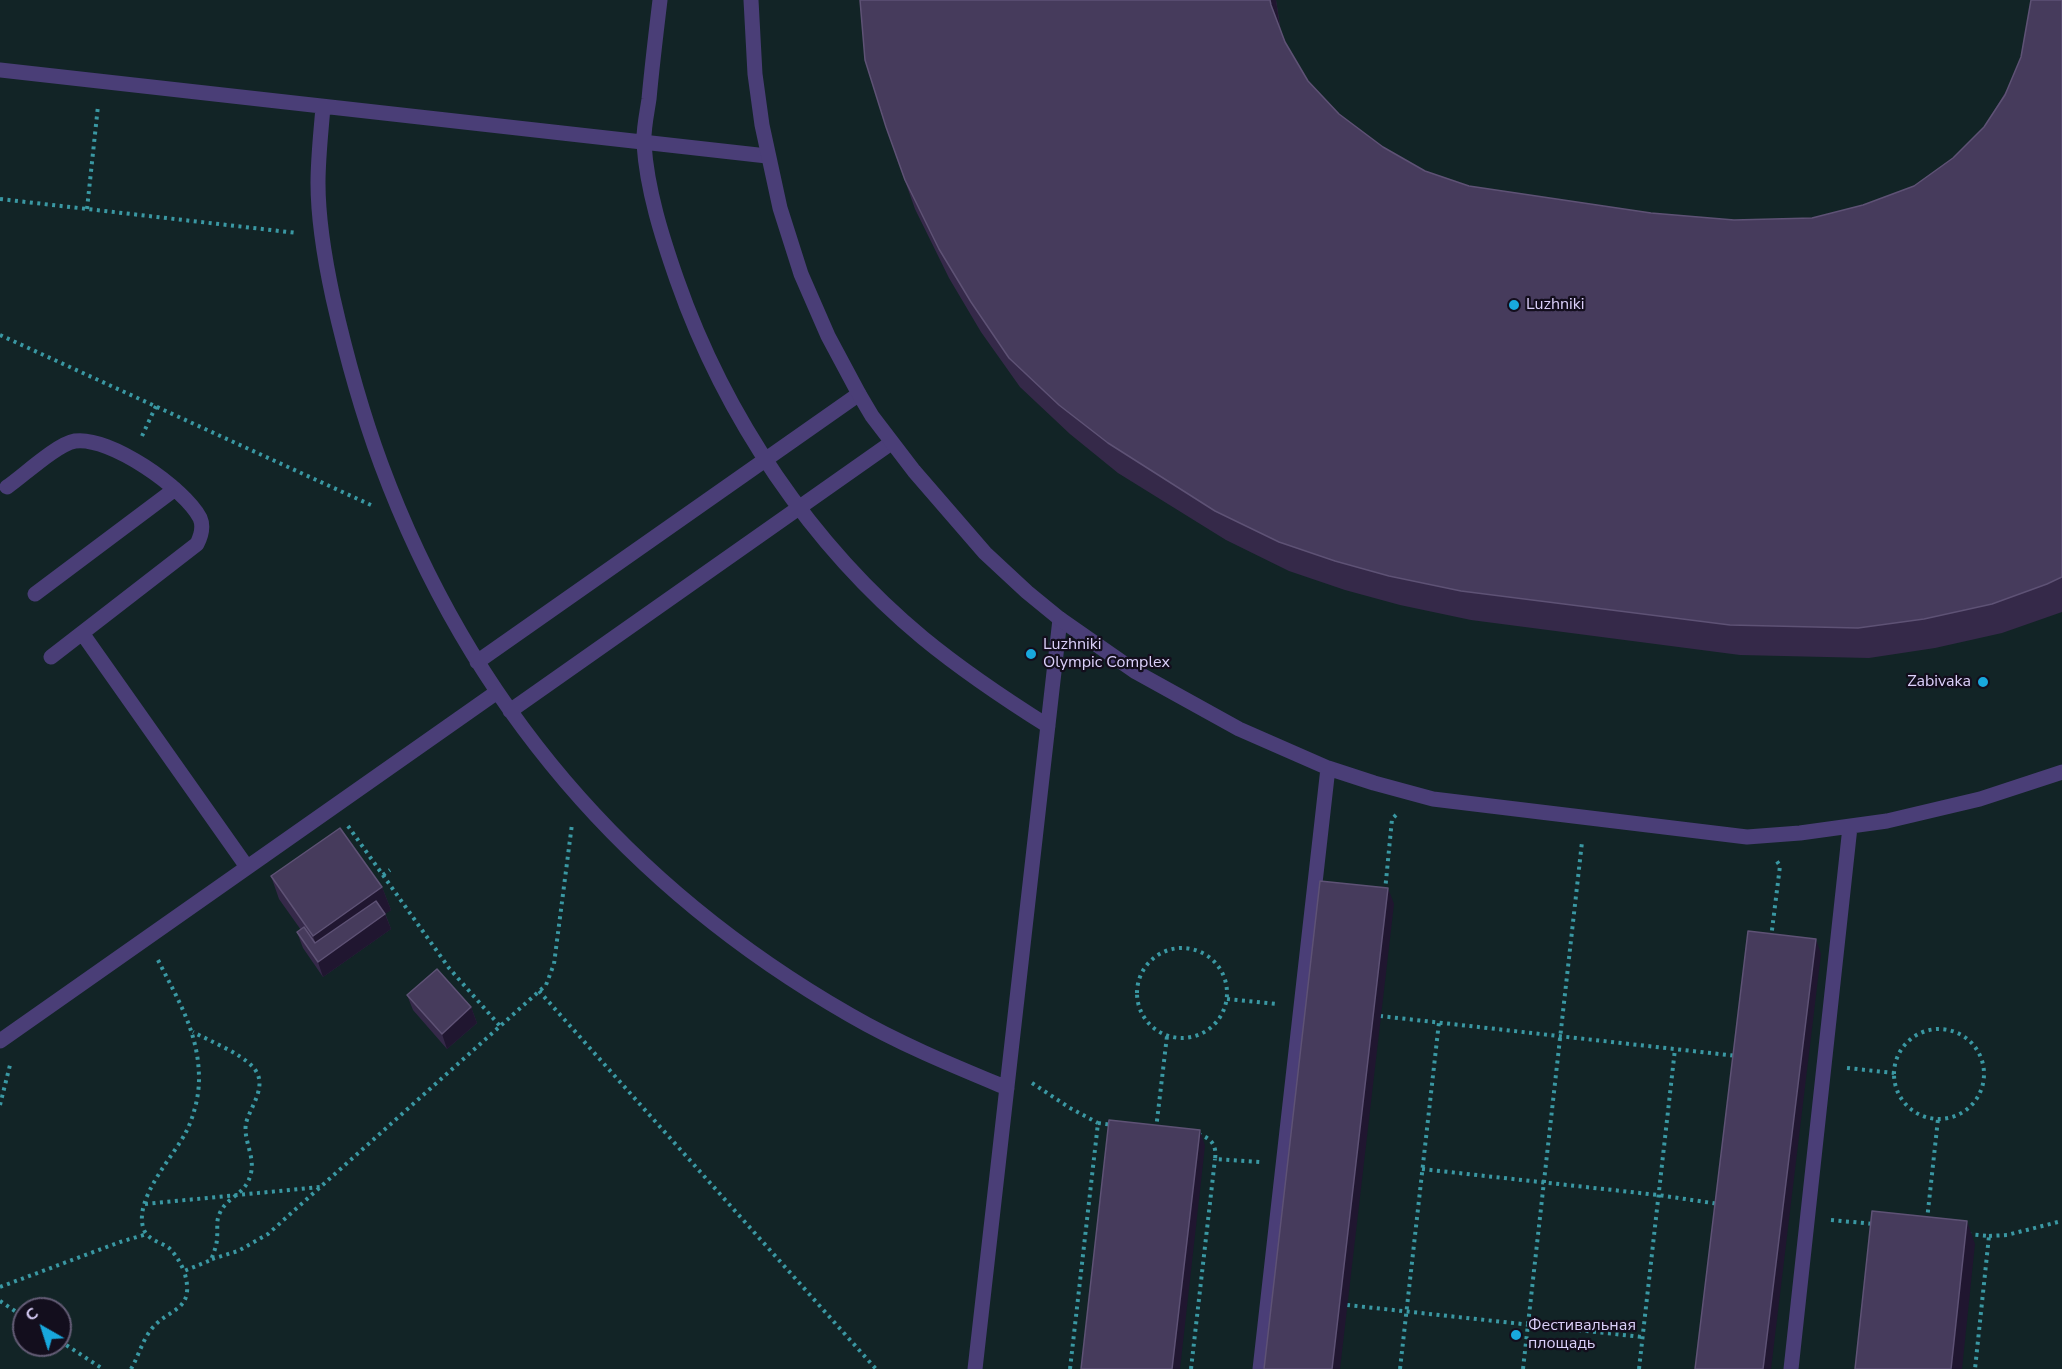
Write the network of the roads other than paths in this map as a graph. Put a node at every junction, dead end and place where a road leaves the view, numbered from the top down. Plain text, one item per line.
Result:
1 (660, 0) edge
2 (751, 0) edge
3 (0, 70) edge
4 (323, 106) junction
5 (644, 142) junction
6 (767, 156) junction
7 (859, 394) junction
8 (891, 442) junction
9 (766, 459) junction
10 (7, 487) dead end
11 (175, 489) junction
12 (800, 507) junction
13 (35, 594) dead end
14 (1060, 619) junction
15 (82, 633) junction
16 (51, 657) dead end
17 (477, 662) junction
18 (497, 692) junction
19 (510, 711) junction
20 (1048, 726) junction
21 (1328, 768) junction
22 (2062, 772) edge
23 (1850, 827) junction
24 (247, 867) junction
25 (0, 1041) edge
26 (1007, 1088) junction
27 (975, 1369) edge
28 (1260, 1369) edge
29 (1791, 1369) edge

1 - 5 street
2 - 6 street
3 - 4 street
4 - 5 street
4 - 17 street
5 - 6 street
5 - 9 street
6 - 7 street
7 - 8 street
7 - 9 street
8 - 12 street
8 - 14 street
9 - 12 street
9 - 17 street
10 - 11 street
11 - 13 street
11 - 15 street
12 - 19 street
12 - 20 street
14 - 20 street
14 - 21 street
15 - 16 street
15 - 24 street
17 - 18 street
18 - 19 street
18 - 24 street
19 - 26 street
20 - 26 street
21 - 23 street
21 - 28 street
22 - 23 street
23 - 29 street
24 - 25 street
26 - 27 street

